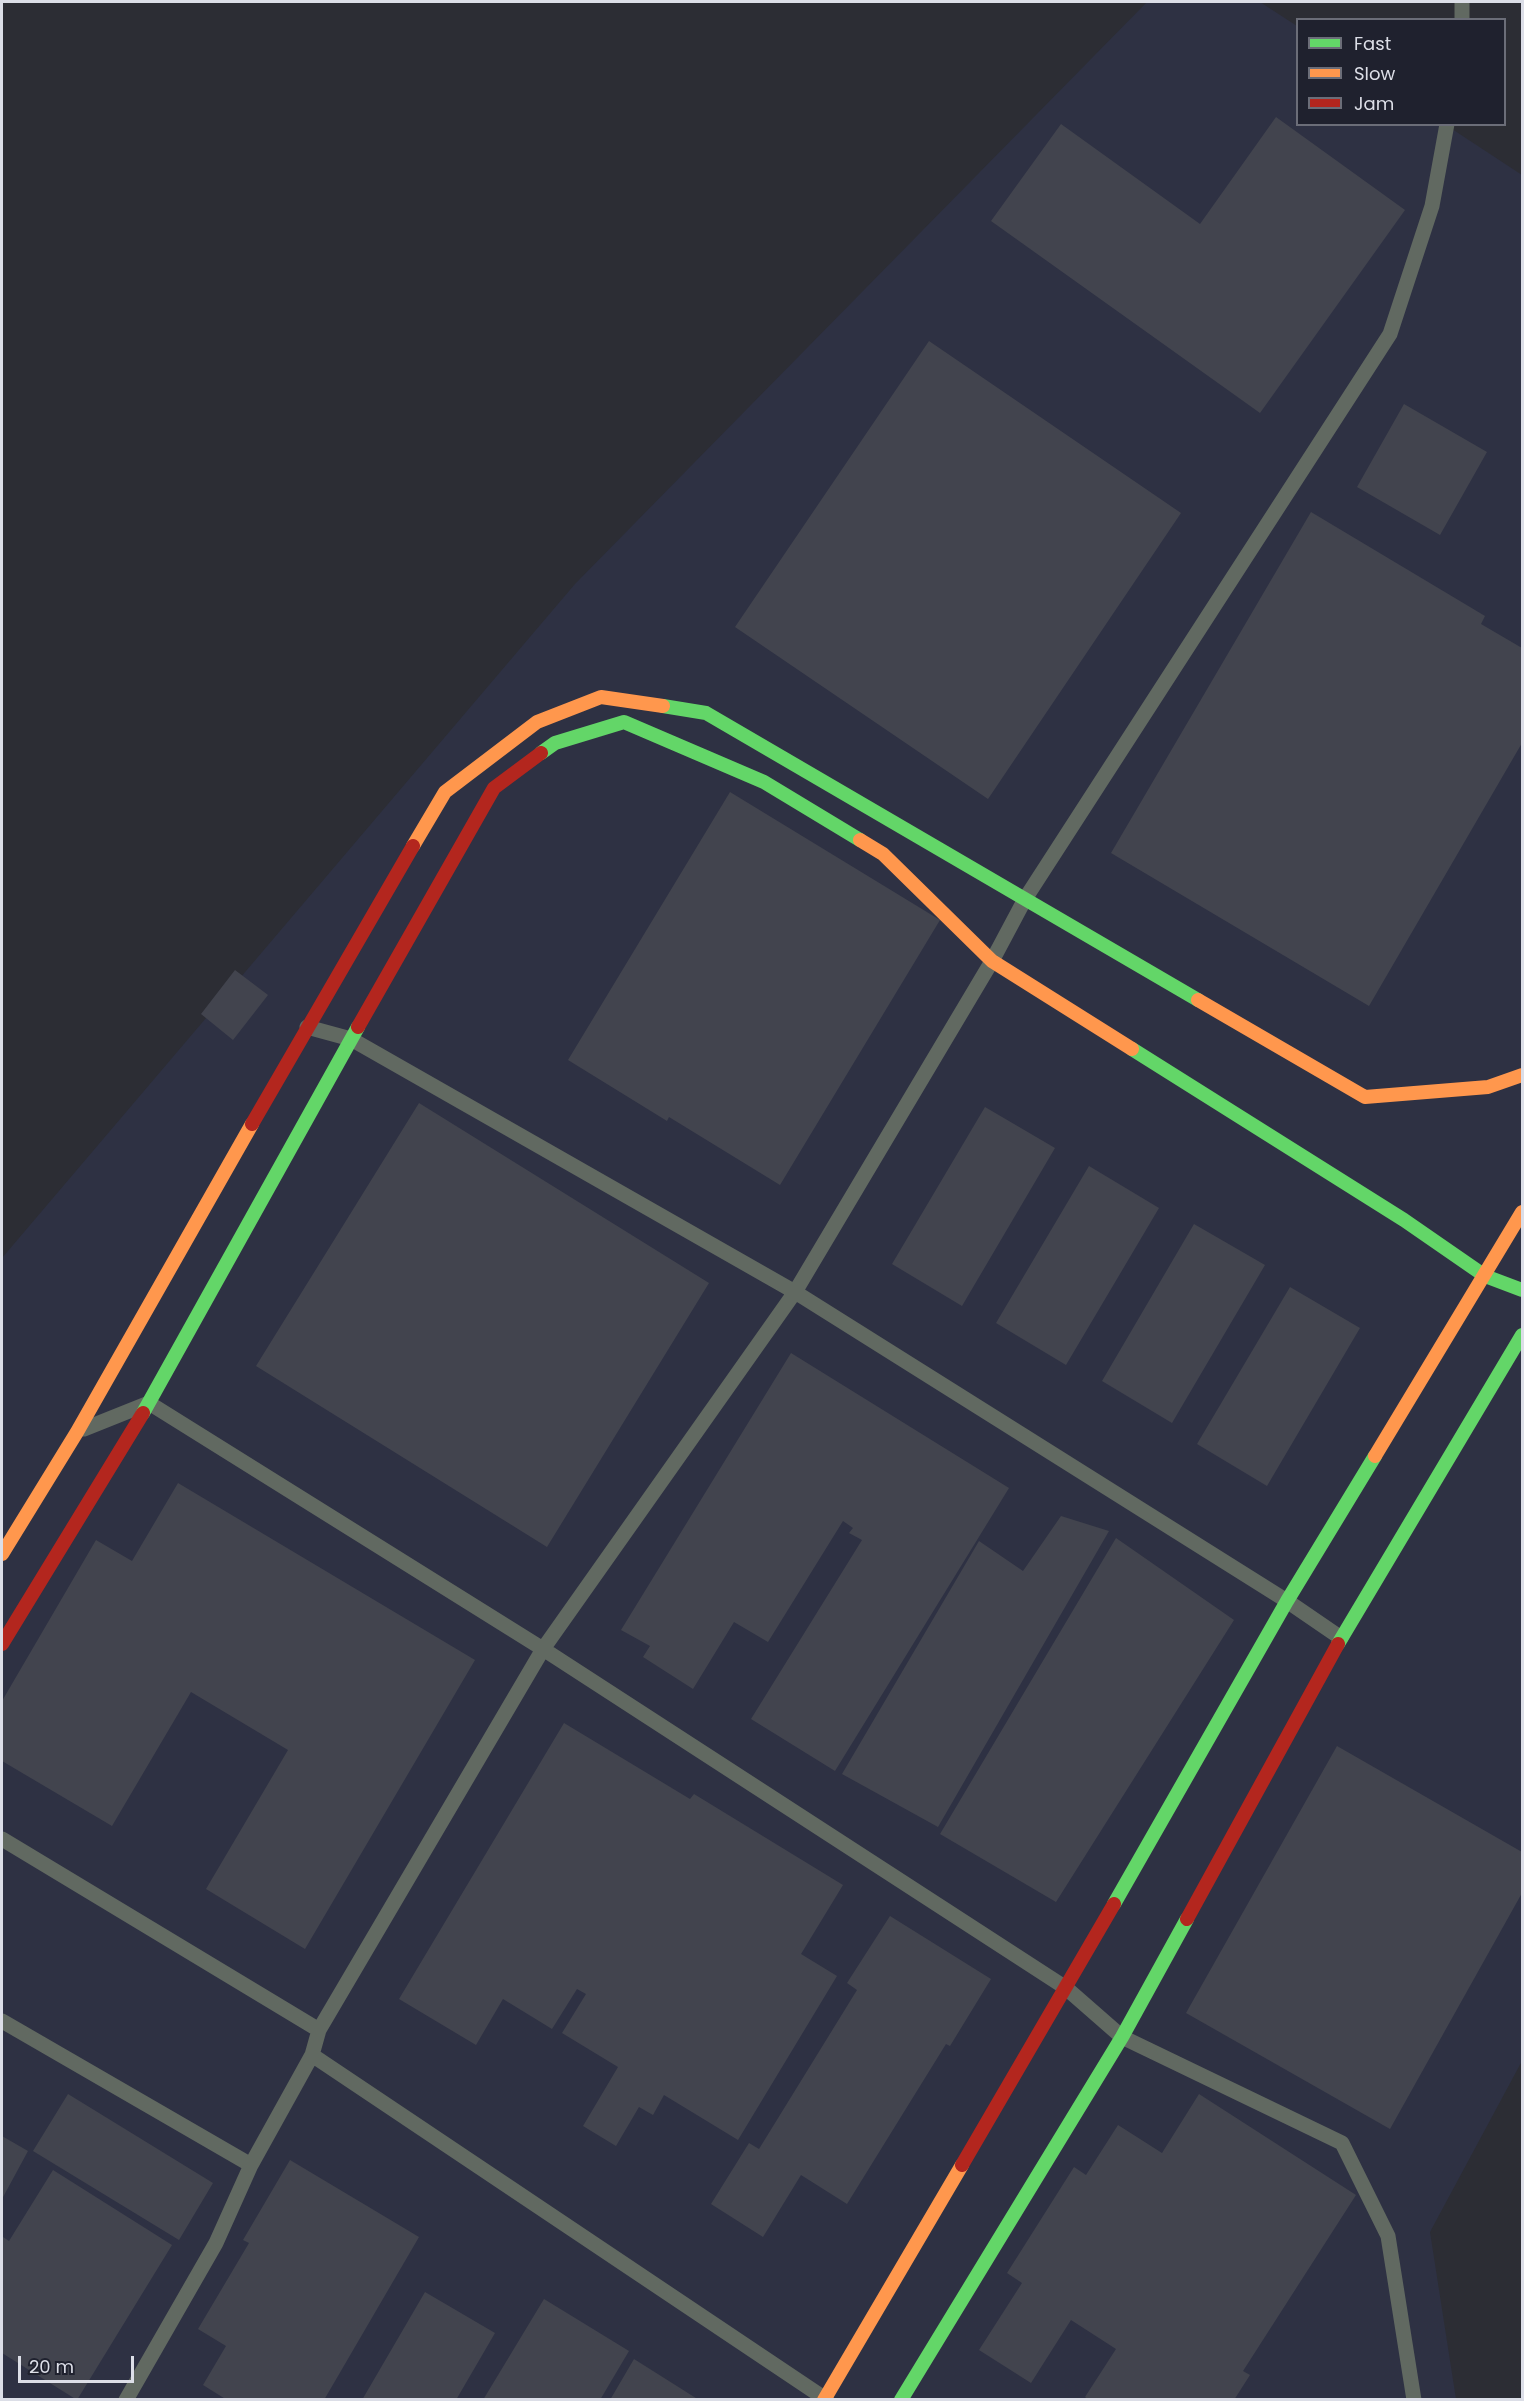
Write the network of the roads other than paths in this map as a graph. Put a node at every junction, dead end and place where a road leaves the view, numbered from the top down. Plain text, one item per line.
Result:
1 (1462, 2) edge
2 (1462, 18) edge
3 (1447, 126) edge
4 (1025, 899) junction
5 (992, 961) junction
6 (307, 1027) junction
7 (351, 1039) junction
8 (1522, 1075) edge
9 (1522, 1212) edge
10 (1485, 1276) junction
11 (1522, 1290) edge
12 (795, 1292) junction
13 (1522, 1335) edge
14 (149, 1403) junction
15 (77, 1432) junction
16 (2, 1554) edge
17 (1287, 1601) junction
18 (1341, 1638) junction
19 (2, 1644) edge
20 (543, 1649) junction
21 (2, 1839) edge
22 (1066, 1988) junction
23 (2, 2021) edge
24 (319, 2030) junction
25 (1122, 2037) junction
26 (312, 2055) junction
27 (251, 2165) junction
28 (826, 2399) edge
29 (126, 2400) edge
30 (901, 2400) edge
31 (1414, 2400) edge

1 - 2 lane
3 - 4 lane
4 - 5 lane
4 - 6 street
4 - 8 street
5 - 7 street
5 - 10 street
5 - 12 lane
6 - 7 lane
6 - 15 street
7 - 12 lane
7 - 14 street
9 - 10 street
10 - 11 street
10 - 17 street
12 - 17 lane
12 - 20 lane
13 - 18 street
14 - 15 lane
14 - 19 street
14 - 20 lane
15 - 16 street
17 - 18 lane
17 - 22 street
18 - 25 street
20 - 22 lane
20 - 24 lane
21 - 24 lane
22 - 25 lane
22 - 28 street
23 - 27 lane
24 - 26 lane
25 - 30 street
25 - 31 lane
26 - 27 lane
26 - 28 lane
27 - 29 lane

